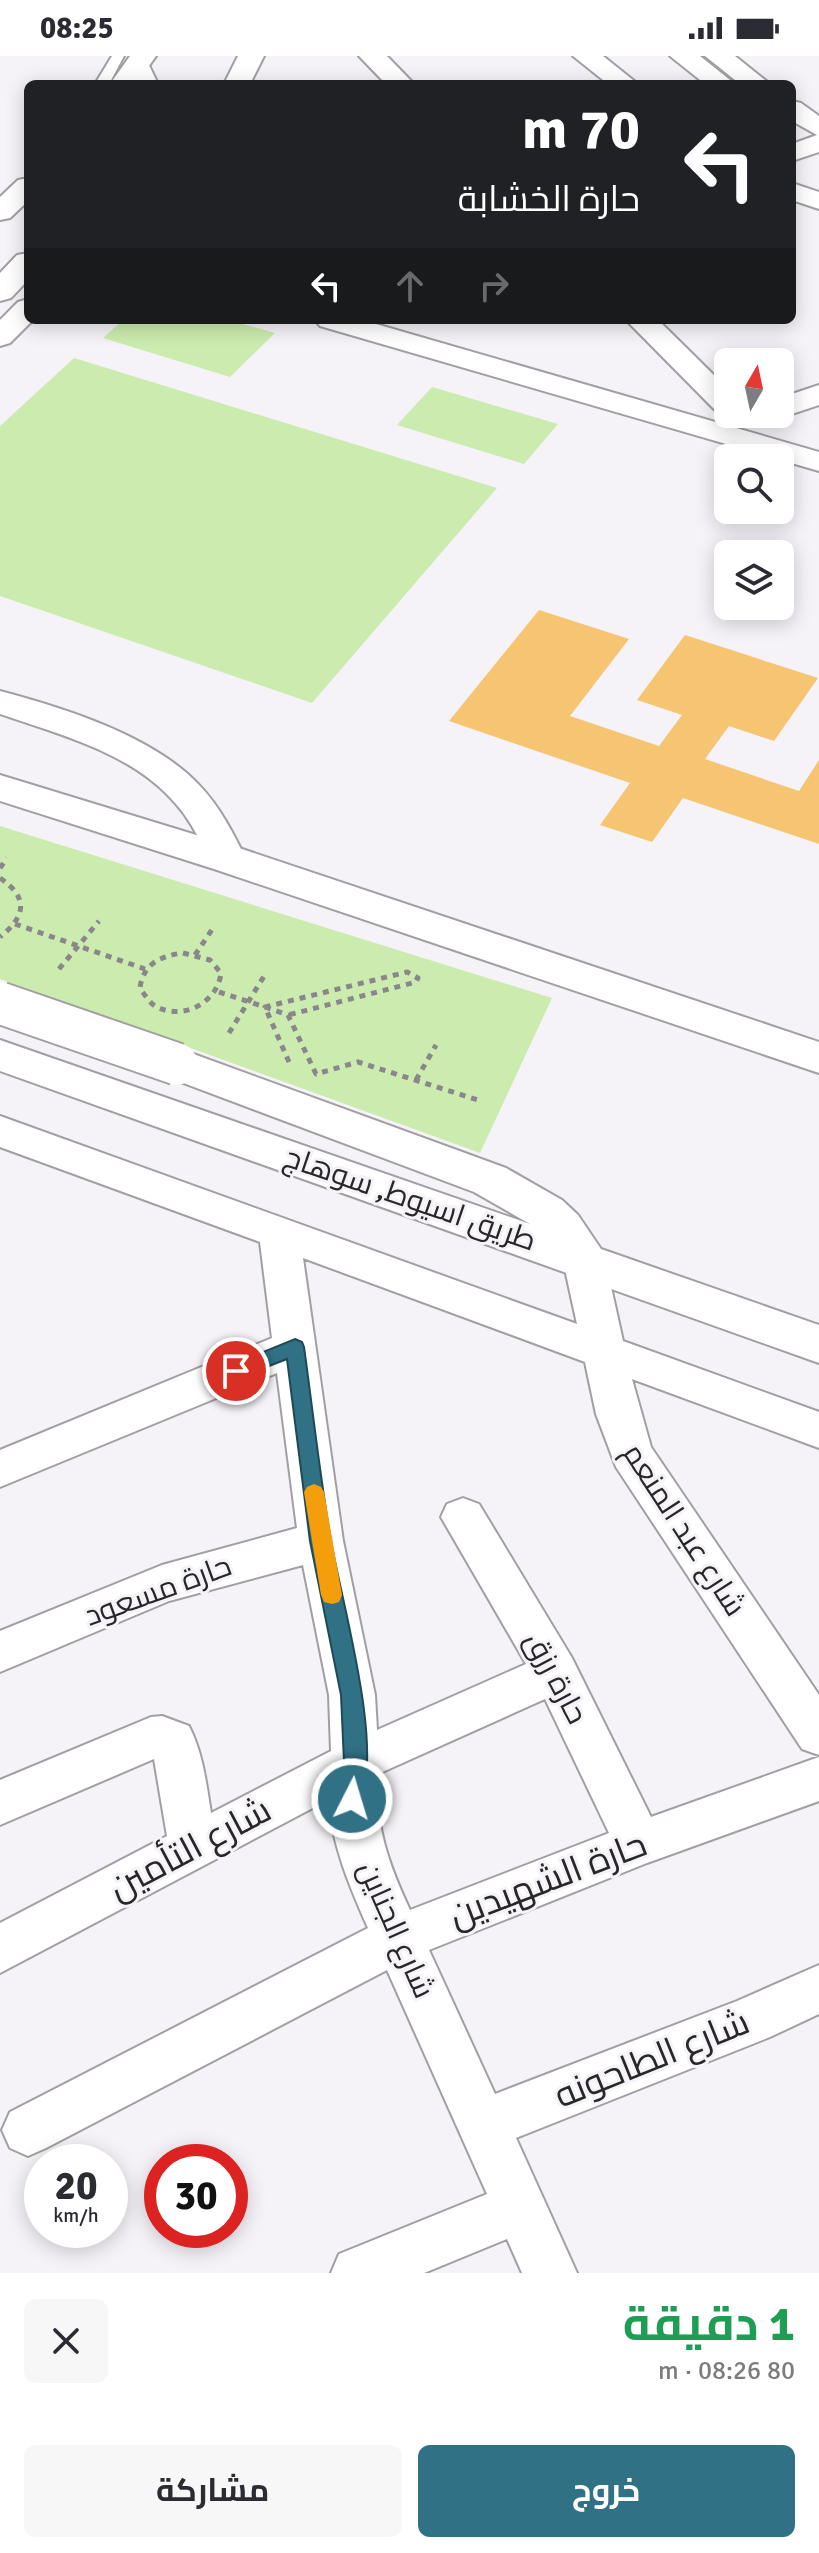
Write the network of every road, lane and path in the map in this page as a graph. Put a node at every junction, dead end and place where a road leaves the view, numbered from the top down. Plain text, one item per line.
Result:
1 (251, 56) edge
2 (372, 56) edge
3 (586, 56) edge
4 (683, 56) edge
5 (718, 56) edge
6 (133, 69) edge
7 (110, 80) edge
8 (239, 80) edge
9 (397, 80) edge
10 (619, 80) edge
11 (716, 80) edge
12 (751, 80) edge
13 (796, 118) edge
14 (808, 143) edge
15 (24, 190) edge
16 (796, 192) edge
17 (819, 201) edge
18 (0, 212) edge
19 (24, 237) edge
20 (0, 261) edge
21 (24, 266) edge
22 (0, 291) edge
23 (24, 312) edge
24 (347, 324) edge
25 (645, 324) edge
26 (0, 337) edge
27 (714, 393) edge
28 (819, 394) edge
29 (794, 404) edge
30 (714, 412) edge
31 (757, 428) edge
32 (819, 462) edge
33 (0, 702) edge
34 (0, 788) edge
35 (7, 858) dead end
36 (228, 859) junction
37 (0, 868) edge
38 (0, 878) edge
39 (99, 921) dead end
40 (15, 924) junction
41 (213, 928) dead end
42 (0, 937) edge
43 (78, 946) junction
44 (195, 955) junction
45 (59, 969) dead end
46 (145, 969) junction
47 (266, 973) dead end
48 (219, 992) junction
49 (249, 1002) junction
50 (0, 1003) edge
51 (265, 1007) junction
52 (288, 1015) junction
53 (229, 1033) dead end
54 (436, 1045) dead end
55 (0, 1055) edge
56 (819, 1058) edge
57 (291, 1067) dead end
58 (416, 1080) junction
59 (478, 1100) dead end
60 (0, 1131) edge
61 (279, 1233) junction
62 (584, 1260) junction
63 (819, 1344) edge
64 (295, 1347) junction
65 (603, 1351) junction
66 (819, 1430) edge
67 (0, 1469) edge
68 (463, 1517) dead end
69 (321, 1541) junction
70 (0, 1652) edge
71 (556, 1672) junction
72 (819, 1734) edge
73 (355, 1762) junction
74 (819, 1779) edge
75 (0, 1803) edge
76 (639, 1844) junction
77 (193, 1848) junction
78 (398, 1938) junction
79 (0, 1949) edge
80 (819, 1989) edge
81 (483, 2125) junction
82 (28, 2130) dead end
83 (521, 2207) junction
84 (358, 2273) edge
85 (550, 2273) edge

1 - 8 street
2 - 9 street
3 - 10 street
4 - 11 street
5 - 12 street
6 - 7 lane
13 - 14 street
15 - 18 street
16 - 17 street
19 - 20 main road
21 - 22 main road
23 - 26 street
24 - 30 street
25 - 27 street
28 - 29 street
31 - 32 street
33 - 36 street
34 - 36 main road
35 - 37 path
36 - 56 main road
38 - 40 path
39 - 43 path
40 - 42 path
40 - 43 path
41 - 44 path
43 - 45 path
43 - 46 path
44 - 46 path
44 - 48 path
46 - 48 path
47 - 49 path
48 - 49 path
49 - 51 path
49 - 53 path
50 - 62 main road, bridge
51 - 52 path
51 - 52 path
51 - 57 path
52 - 58 path
54 - 58 path
55 - 62 main road, طريق اسيوط, سوهاج
58 - 59 path
60 - 61 street
61 - 64 street, شارع الجناين
61 - 65 street
62 - 63 main road, طريق اسيوط, سوهاج
62 - 65 street, شارع عبد المنعم
64 - 67 street
64 - 69 street, شارع الجناين
65 - 66 street
65 - 72 street, شارع عبد المنعم
68 - 71 street, حارة رزق
69 - 70 street, حارة مسعود
69 - 73 street, شارع الجناين
71 - 73 street, شارع التأمين
71 - 76 street, حارة رزق
73 - 77 street, شارع التأمين
73 - 78 street, شارع الجناين
74 - 76 street, حارة الشهيدين
75 - 77 street
76 - 78 street, حارة الشهيدين
77 - 79 street, شارع التأمين
78 - 81 street, شارع الجناين
78 - 82 street, حارة الشهيدين
80 - 81 street, شارع الطاحونه
81 - 83 street, شارع الجناين
83 - 84 street
83 - 85 street, شارع الجناين

